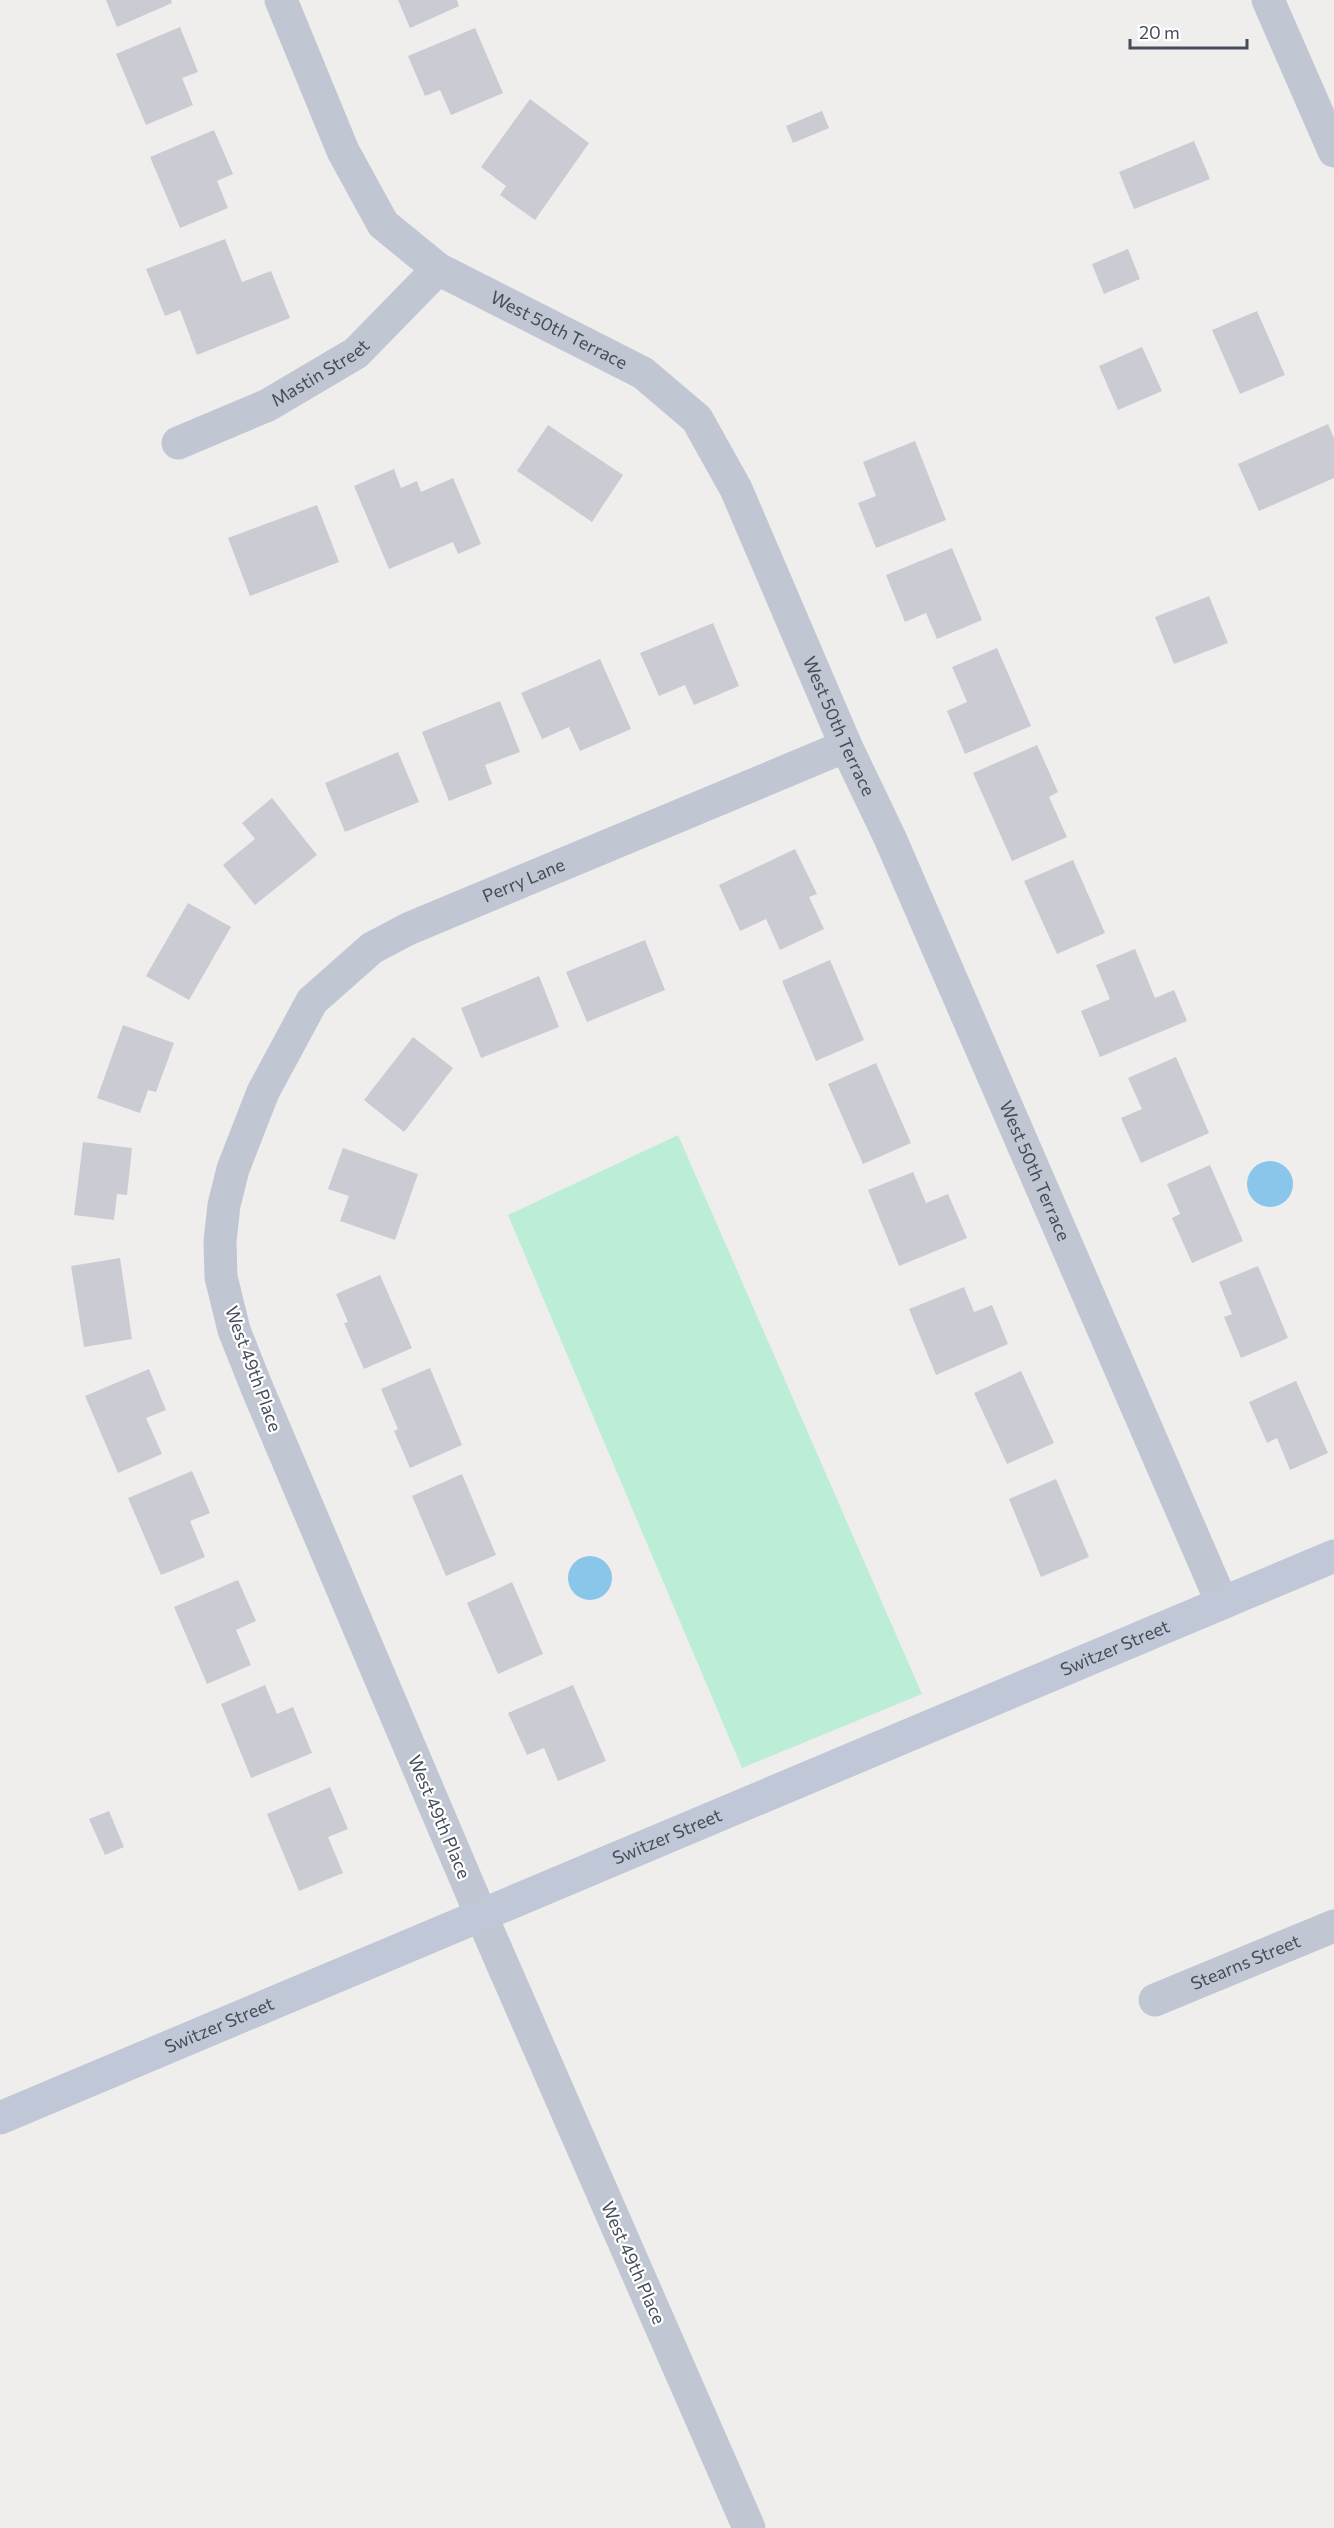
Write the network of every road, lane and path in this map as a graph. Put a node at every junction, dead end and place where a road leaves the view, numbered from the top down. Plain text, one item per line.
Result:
1 (281, 0) edge
2 (1268, 0) edge
3 (1334, 151) edge
4 (438, 269) junction
5 (178, 443) dead end
6 (846, 746) junction
7 (263, 1092) joint
8 (1334, 1556) edge
9 (1222, 1603) junction
10 (481, 1915) junction
11 (1334, 1926) edge
12 (1155, 2000) dead end
13 (0, 2118) edge
14 (749, 2528) edge

1 - 4 street, West 50th Terrace
2 - 3 street
4 - 5 street, Mastin Street
4 - 6 street, West 50th Terrace
6 - 7 street, Perry Lane
6 - 9 street, West 50th Terrace
7 - 10 street, West 49th Place
8 - 9 street, Switzer Street
9 - 10 street, Switzer Street
10 - 13 street, Switzer Street
10 - 14 street, West 49th Place
11 - 12 street, Stearns Street

